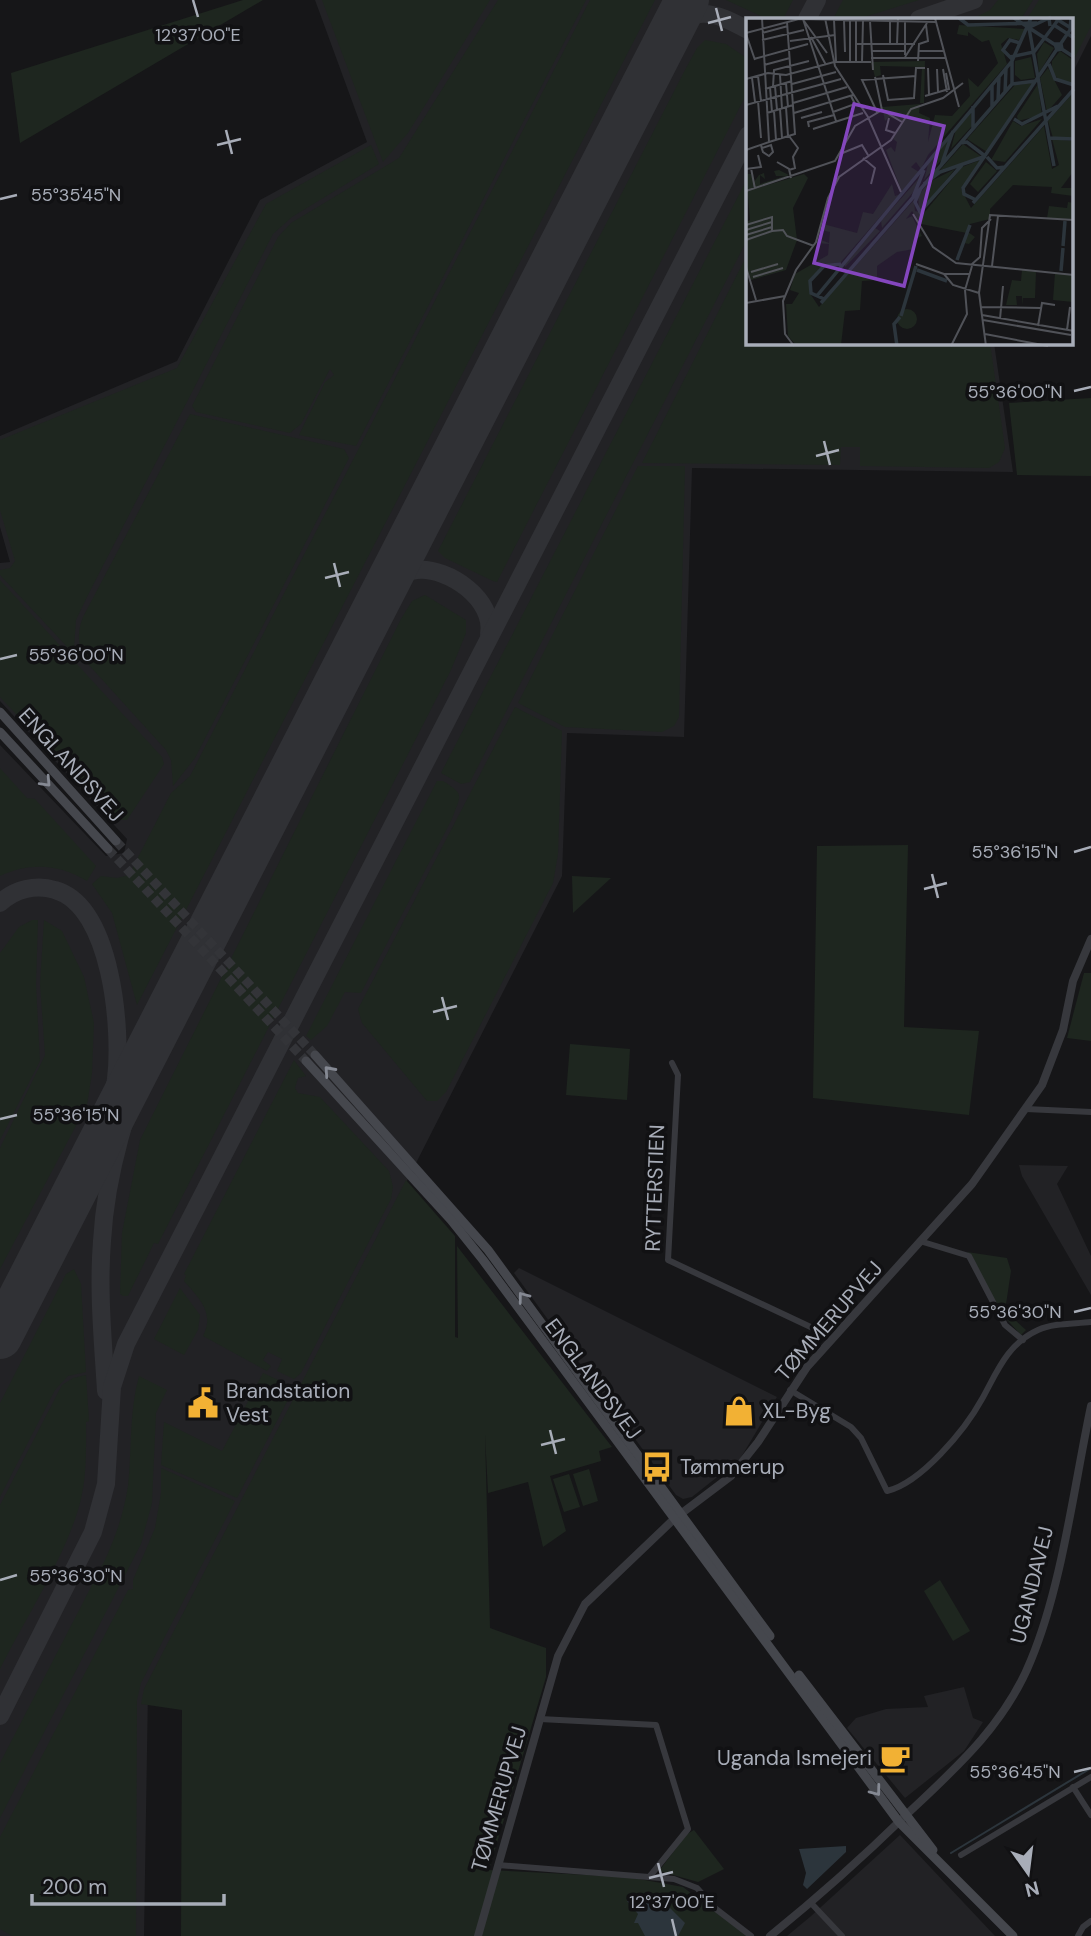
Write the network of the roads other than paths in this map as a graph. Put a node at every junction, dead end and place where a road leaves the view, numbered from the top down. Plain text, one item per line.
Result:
1 (0, 712) edge
2 (0, 732) edge
3 (116, 841) tunnel mouth
4 (108, 849) tunnel mouth
5 (1091, 939) edge
6 (315, 1055) tunnel mouth
7 (306, 1061) tunnel mouth
8 (672, 1063) dead end
9 (1026, 1110) junction
10 (1091, 1112) edge
11 (923, 1242) junction
12 (1091, 1322) edge
13 (834, 1338) junction
14 (1023, 1340) junction
15 (790, 1390) junction
16 (1091, 1406) edge
17 (678, 1516) junction
18 (540, 1719) junction
19 (1091, 1777) edge
20 (1073, 1787) junction
21 (907, 1814) junction
22 (1091, 1815) edge
23 (899, 1822) junction
24 (961, 1855) dead end
25 (940, 1860) junction
26 (498, 1865) junction
27 (650, 1876) junction
28 (811, 1903) junction
29 (1091, 1921) edge
30 (478, 1936) edge
31 (751, 1936) edge
32 (770, 1936) edge
33 (842, 1936) edge
34 (1013, 1936) edge
35 (1078, 1936) edge

1 - 3 main road, ENGLANDSVEJ
2 -> 4 main road, ENGLANDSVEJ
5 - 9 street, TØMMERUPVEJ
17 -> 6 main road, ENGLANDSVEJ
7 - 17 main road, ENGLANDSVEJ
8 - 13 street, RYTTERSTIEN
9 - 10 street
9 - 11 street, TØMMERUPVEJ
11 - 13 street, TØMMERUPVEJ
11 - 14 street
12 - 14 street
13 - 15 street, TØMMERUPVEJ
14 - 15 street
15 - 17 street, TØMMERUPVEJ
16 - 21 street, UGANDAVEJ
17 - 18 street, TØMMERUPVEJ
17 - 21 main road, ENGLANDSVEJ
17 -> 23 main road, ENGLANDSVEJ
18 - 26 street, TØMMERUPVEJ
18 - 27 street
19 - 20 street
20 - 22 street
20 - 24 street
21 - 23 street, UGANDAVEJ
21 - 25 main road, ENGLANDSVEJ
23 - 25 main road, ENGLANDSVEJ
23 - 28 street, UGANDAVEJ
25 - 34 main road, ENGLANDSVEJ
26 - 27 street
26 - 30 street, TØMMERUPVEJ
27 - 31 street
28 - 32 street, UGANDAVEJ
28 - 33 street
29 - 35 street

